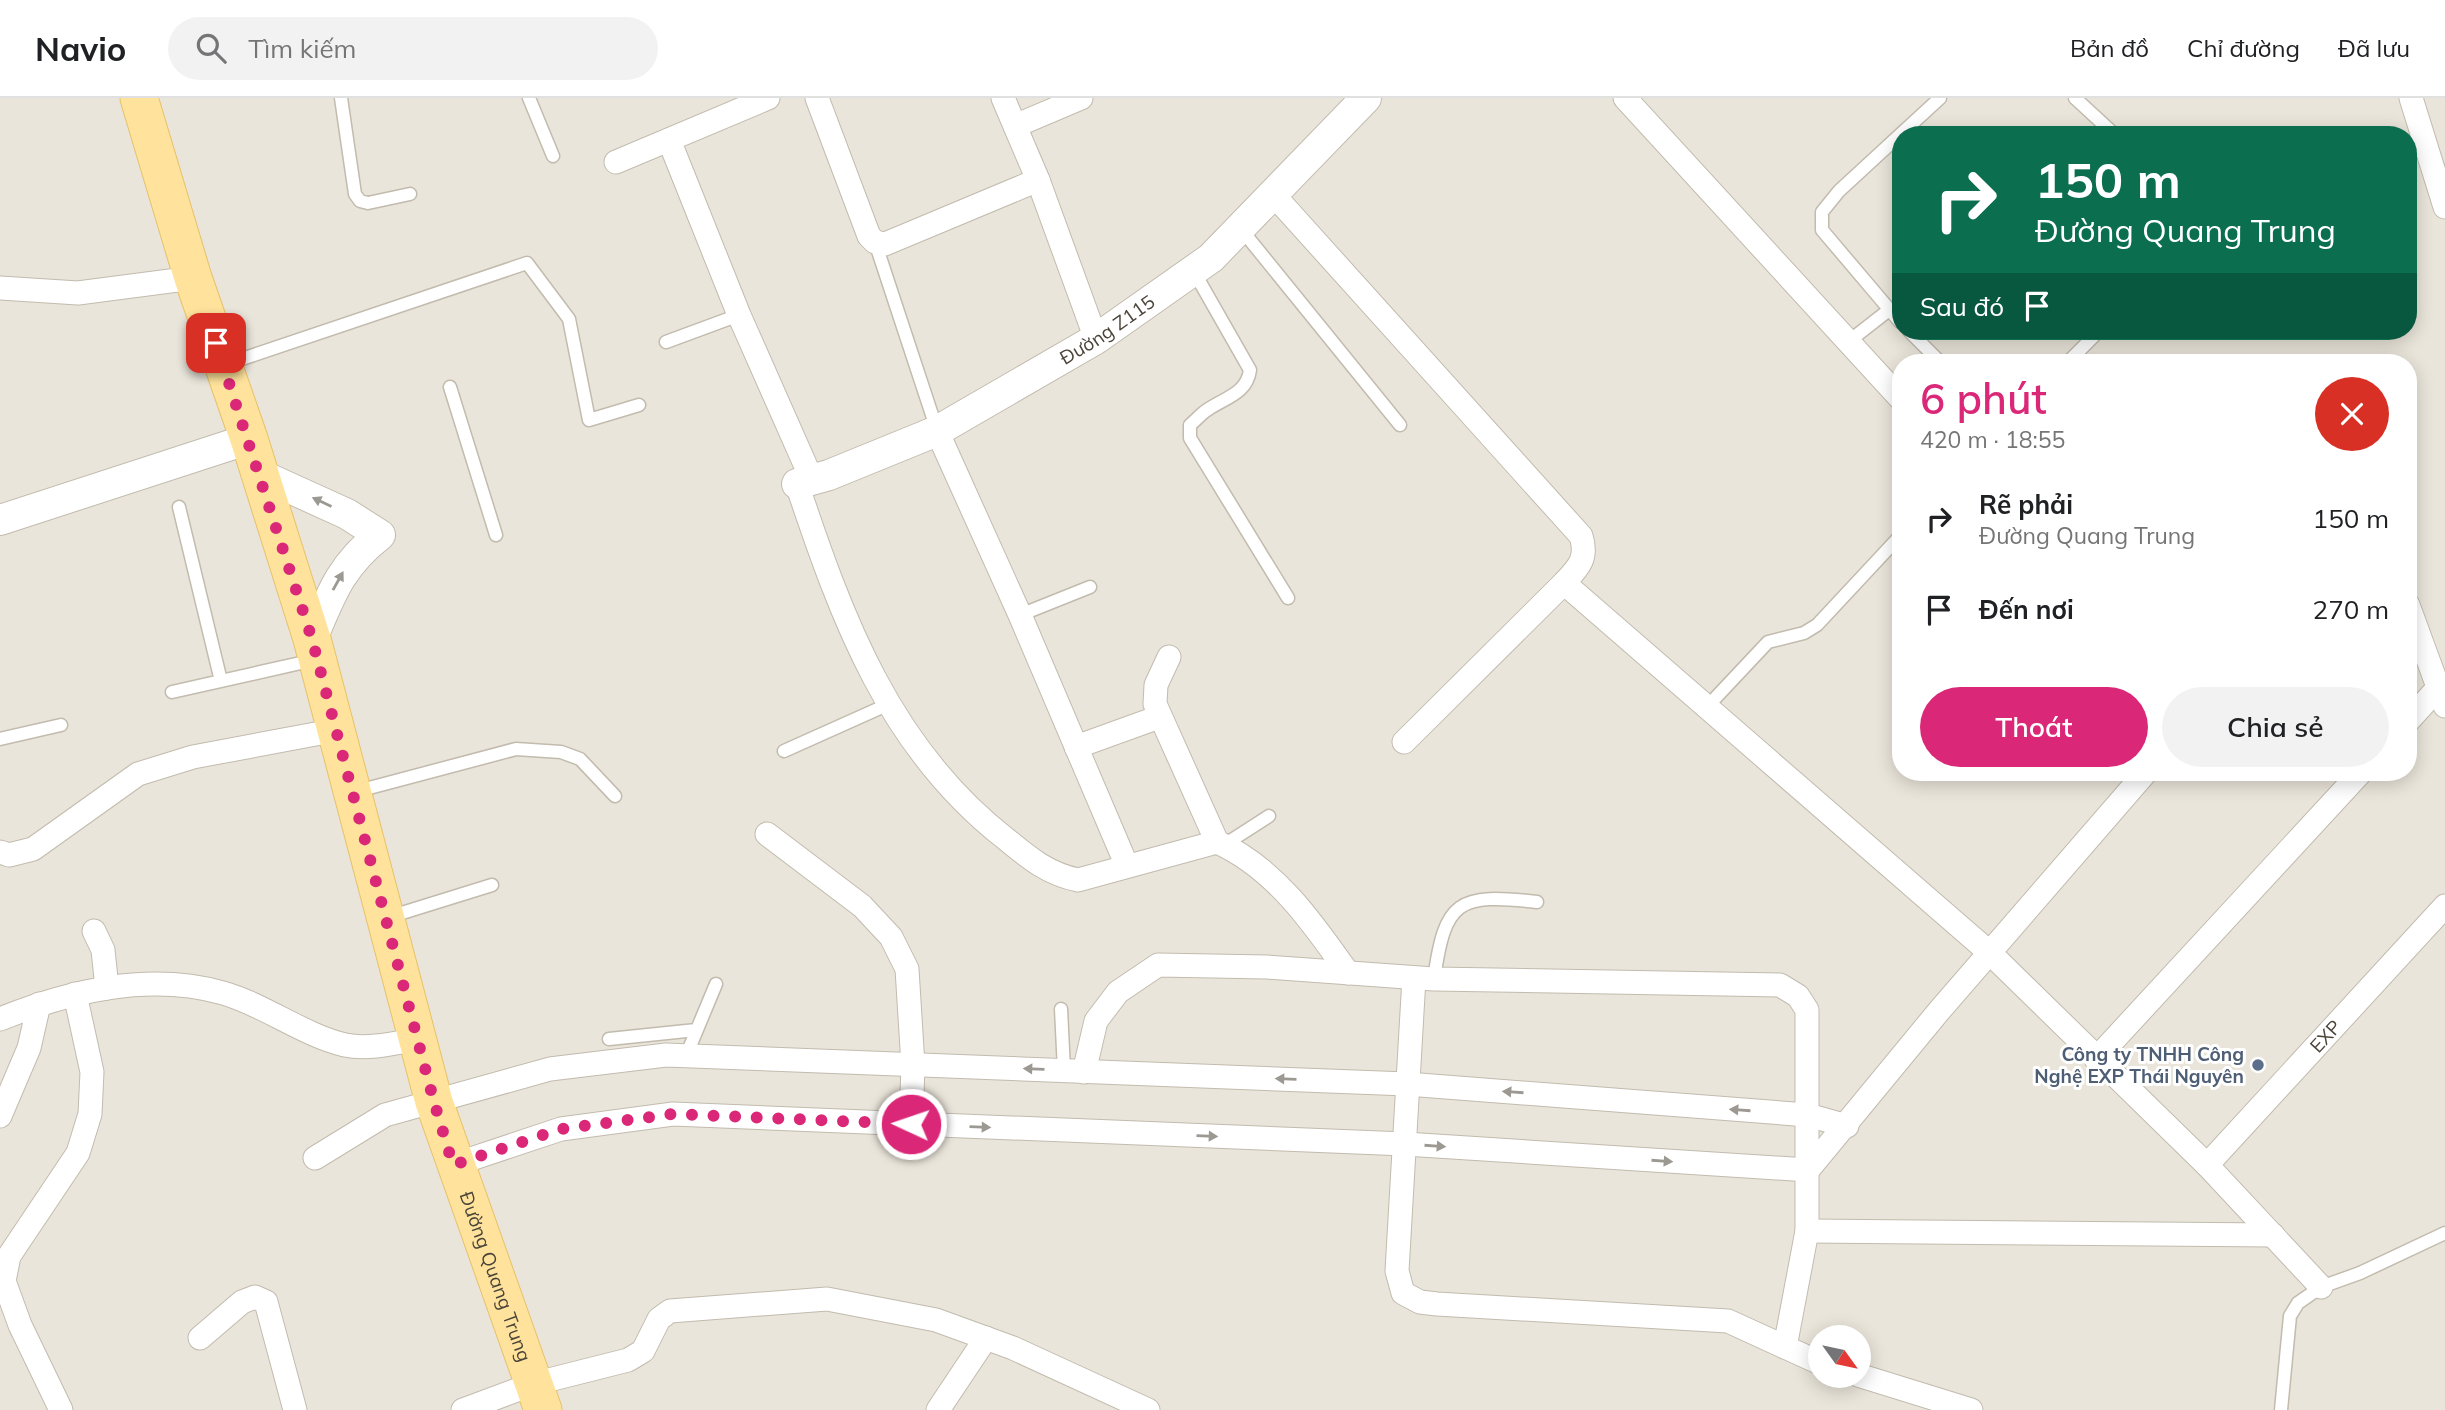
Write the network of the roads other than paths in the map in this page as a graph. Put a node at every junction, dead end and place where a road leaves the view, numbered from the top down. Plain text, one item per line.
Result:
1 (139, 98) edge
2 (341, 98) edge
3 (529, 98) edge
4 (768, 98) edge
5 (817, 98) edge
6 (1003, 98) edge
7 (1081, 98) edge
8 (1366, 98) edge
9 (1625, 98) edge
10 (1940, 98) edge
11 (2076, 98) edge
12 (2411, 98) edge
13 (1015, 126) junction
14 (1910, 126) edge
15 (2106, 126) edge
16 (2414, 126) edge
17 (668, 140) junction
18 (1892, 142) edge
19 (2417, 147) edge
20 (553, 156) dead end
21 (616, 162) dead end
22 (1038, 180) junction
23 (1272, 192) junction
24 (410, 194) dead end
25 (2445, 207) edge
26 (1241, 229) junction
27 (874, 242) junction
28 (1193, 270) junction
29 (192, 278) junction
30 (0, 288) edge
31 (1889, 310) junction
32 (1892, 313) edge
33 (739, 315) junction
34 (1096, 339) junction
35 (1918, 340) edge
36 (2090, 340) edge
37 (666, 342) dead end
38 (1848, 342) junction
39 (1932, 354) edge
40 (2076, 354) edge
41 (223, 365) junction
42 (450, 387) dead end
43 (1892, 389) edge
44 (639, 405) dead end
45 (1400, 425) dead end
46 (937, 430) junction
47 (249, 439) junction
48 (261, 475) junction
49 (804, 482) junction
50 (179, 507) dead end
51 (0, 520) edge
52 (496, 535) dead end
53 (1892, 545) edge
54 (1564, 583) junction
55 (1090, 587) dead end
56 (1288, 598) dead end
57 (1020, 615) junction
58 (2417, 629) edge
59 (315, 649) junction
60 (1169, 657) dead end
61 (220, 681) junction
62 (173, 692) dead end
63 (2442, 697) edge
64 (888, 704) junction
65 (1705, 709) junction
66 (2417, 715) edge
67 (1159, 717) junction
68 (61, 724) dead end
69 (337, 730) junction
70 (0, 739) edge
71 (1404, 742) dead end
72 (1076, 747) junction
73 (784, 751) dead end
74 (2138, 781) edge
75 (2353, 781) edge
76 (353, 792) junction
77 (615, 796) dead end
78 (1269, 816) dead end
79 (767, 834) dead end
80 (1221, 843) junction
81 (0, 852) edge
82 (1126, 866) junction
83 (492, 885) dead end
84 (1537, 902) dead end
85 (2445, 906) edge
86 (387, 918) junction
87 (94, 931) dead end
88 (1990, 953) junction
89 (1348, 973) junction
90 (1424, 978) junction
91 (716, 984) dead end
92 (107, 988) junction
93 (75, 993) junction
94 (39, 1004) junction
95 (1061, 1009) dead end
96 (0, 1019) edge
97 (696, 1030) junction
98 (419, 1039) junction
99 (609, 1039) dead end
100 (686, 1056) junction
101 (2096, 1059) junction
102 (913, 1065) junction
103 (1074, 1071) junction
104 (1407, 1084) junction
105 (434, 1102) junction
106 (1808, 1115) junction
107 (0, 1116) edge
108 (911, 1124) junction
109 (1847, 1126) junction
110 (1405, 1144) junction
111 (315, 1158) dead end
112 (453, 1165) junction
113 (2207, 1165) junction
114 (1808, 1170) junction
115 (1807, 1231) junction
116 (2445, 1233) edge
117 (2273, 1235) junction
118 (2321, 1287) junction
119 (200, 1338) dead end
120 (986, 1338) junction
121 (1785, 1347) junction
122 (1808, 1358) edge
123 (1871, 1379) edge
124 (538, 1397) edge
125 (61, 1410) edge
126 (295, 1410) edge
127 (463, 1410) edge
128 (938, 1410) edge
129 (1148, 1410) edge
130 (1971, 1410) edge
131 (2281, 1410) edge

1 - 29 main road, Đường Quang Trung
2 - 24 lane
3 - 20 lane
4 - 17 street
5 - 27 street
6 - 13 street
7 - 13 street
8 - 23 street, Đường Z115
9 - 38 street
10 - 14 lane
11 - 15 lane
12 - 16 street
13 - 22 street
17 - 21 street
17 - 33 street
18 - 31 lane
19 - 25 street
22 - 27 street
22 - 34 street
23 - 26 street, Đường Z115
23 - 54 street
26 - 28 street, Đường Z115
26 - 45 lane
27 - 46 lane
28 - 34 street, Đường Z115
28 - 56 lane
29 - 30 street
29 - 41 main road, Đường Quang Trung
31 - 32 lane
31 - 38 lane
33 - 37 lane
33 - 49 street
34 - 46 street, Đường Z115
35 - 39 lane
36 - 40 lane
38 - 43 street
41 - 44 lane
41 - 47 main road, Đường Quang Trung
42 - 52 lane
46 - 49 street, Đường Z115
46 - 57 street
47 - 48 main road, Đường Quang Trung
47 - 51 street
48 - 59 main road, Đường Quang Trung
59 -> 48 street
49 - 64 street
50 - 61 lane
53 - 65 lane
54 - 65 street
54 - 71 street
55 - 57 lane
57 - 72 street
58 - 63 street
59 - 61 lane
59 - 69 main road, Đường Quang Trung
60 - 67 street
61 - 62 lane
63 - 66 street
64 - 73 lane
64 - 82 street
65 - 88 street
67 - 72 street
67 - 80 street
68 - 70 lane
69 - 76 main road, Đường Quang Trung
69 - 81 street
72 - 82 street
74 - 88 street
75 - 101 street
76 - 77 lane
76 - 86 main road, Đường Quang Trung
78 - 80 lane
79 - 102 street
80 - 82 street
80 - 89 street
83 - 86 lane
84 - 90 lane
85 - 113 street, EXP
86 - 98 main road, Đường Quang Trung
87 - 92 street
88 - 101 street
88 - 109 street
89 - 90 street
89 - 103 street
90 - 104 street
90 - 106 street
91 - 97 lane
92 - 93 street
92 - 98 street
93 - 94 street
93 - 125 street
94 - 96 street
94 - 107 street
95 - 103 lane
97 - 99 lane
97 - 100 lane
98 - 105 main road, Đường Quang Trung
100 - 102 street
100 - 105 street
101 - 113 street
103 -> 102 street
102 - 108 street
104 -> 103 street
106 -> 104 street
104 - 110 street
105 - 111 street
105 - 112 main road, Đường Quang Trung
106 - 109 street
106 - 114 street
108 -> 110 street
108 - 112 street
109 - 114 street
110 -> 114 street
110 - 121 street
112 - 124 main road, Đường Quang Trung
113 - 117 street
114 - 115 street
115 - 117 street
115 - 121 street
116 - 118 lane
117 - 118 street
118 - 131 lane
119 - 126 street
120 - 124 street
120 - 128 street
120 - 129 street
121 - 122 street
123 - 130 street
124 - 127 street

